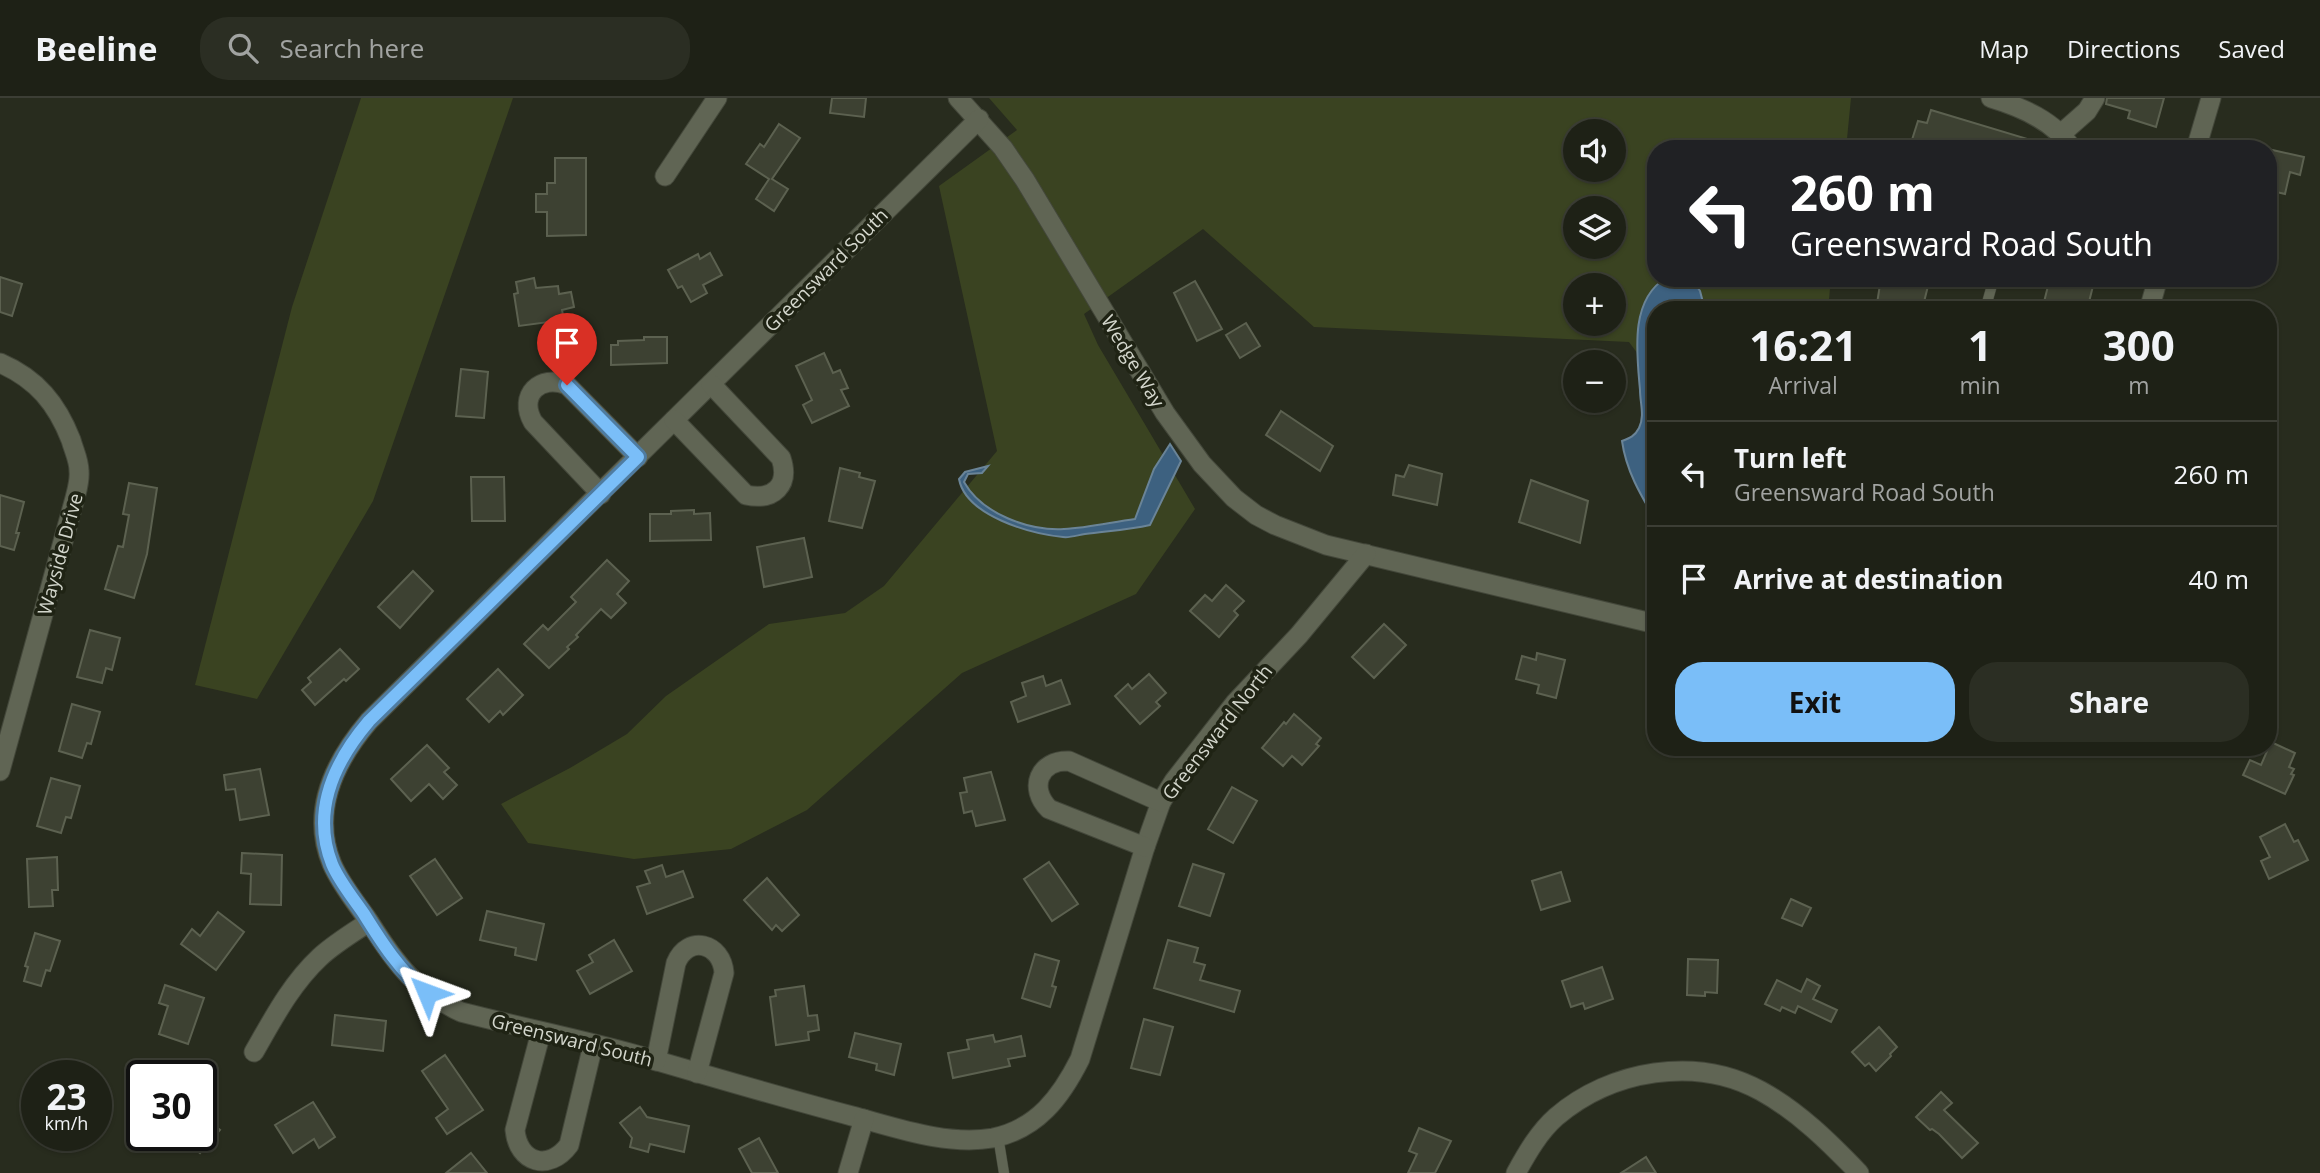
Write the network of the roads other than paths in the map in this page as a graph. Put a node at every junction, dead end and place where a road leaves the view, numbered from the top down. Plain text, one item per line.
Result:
1 (717, 98) edge
2 (958, 98) edge
3 (1991, 98) edge
4 (2095, 98) edge
5 (2211, 98) edge
6 (979, 119) junction
7 (2066, 140) edge
8 (2068, 140) edge
9 (2199, 140) edge
10 (665, 176) dead end
11 (0, 363) edge
12 (711, 384) junction
13 (674, 420) junction
14 (638, 457) junction
15 (601, 494) junction
16 (1366, 554) junction
17 (1647, 622) edge
18 (4, 743) edge
19 (0, 771) edge
20 (1161, 802) junction
21 (1145, 847) junction
22 (369, 922) junction
23 (541, 1032) junction
24 (593, 1045) junction
25 (254, 1052) dead end
26 (656, 1061) junction
27 (697, 1073) junction
28 (864, 1119) junction
29 (998, 1136) junction
30 (848, 1173) edge
31 (1004, 1173) edge
32 (1516, 1173) edge
33 (1859, 1173) edge

1 - 10 street
2 - 6 street, Wedge Way
3 - 7 street
4 - 8 street
5 - 9 street
6 - 12 street, Greensward South
6 - 16 street, Wedge Way
11 - 18 street, Wayside Drive
12 - 13 street, Greensward South
12 - 13 street
13 - 14 street, Greensward South
14 - 15 street, Greensward South
14 - 15 street
15 - 22 street, Greensward South
16 - 17 street
16 - 20 street, Greensward North
18 - 19 street, Wayside Drive
20 - 21 street, Greensward North
20 - 21 street
21 - 29 street, Greensward North
22 - 23 street, Greensward South
22 - 25 street
23 - 24 street, Greensward South
23 - 24 street
24 - 26 street, Greensward South
26 - 27 street, Greensward South
26 - 27 street
27 - 28 street, Greensward South
28 - 29 street, Greensward North
28 - 30 street
29 - 31 lane
32 - 33 street

